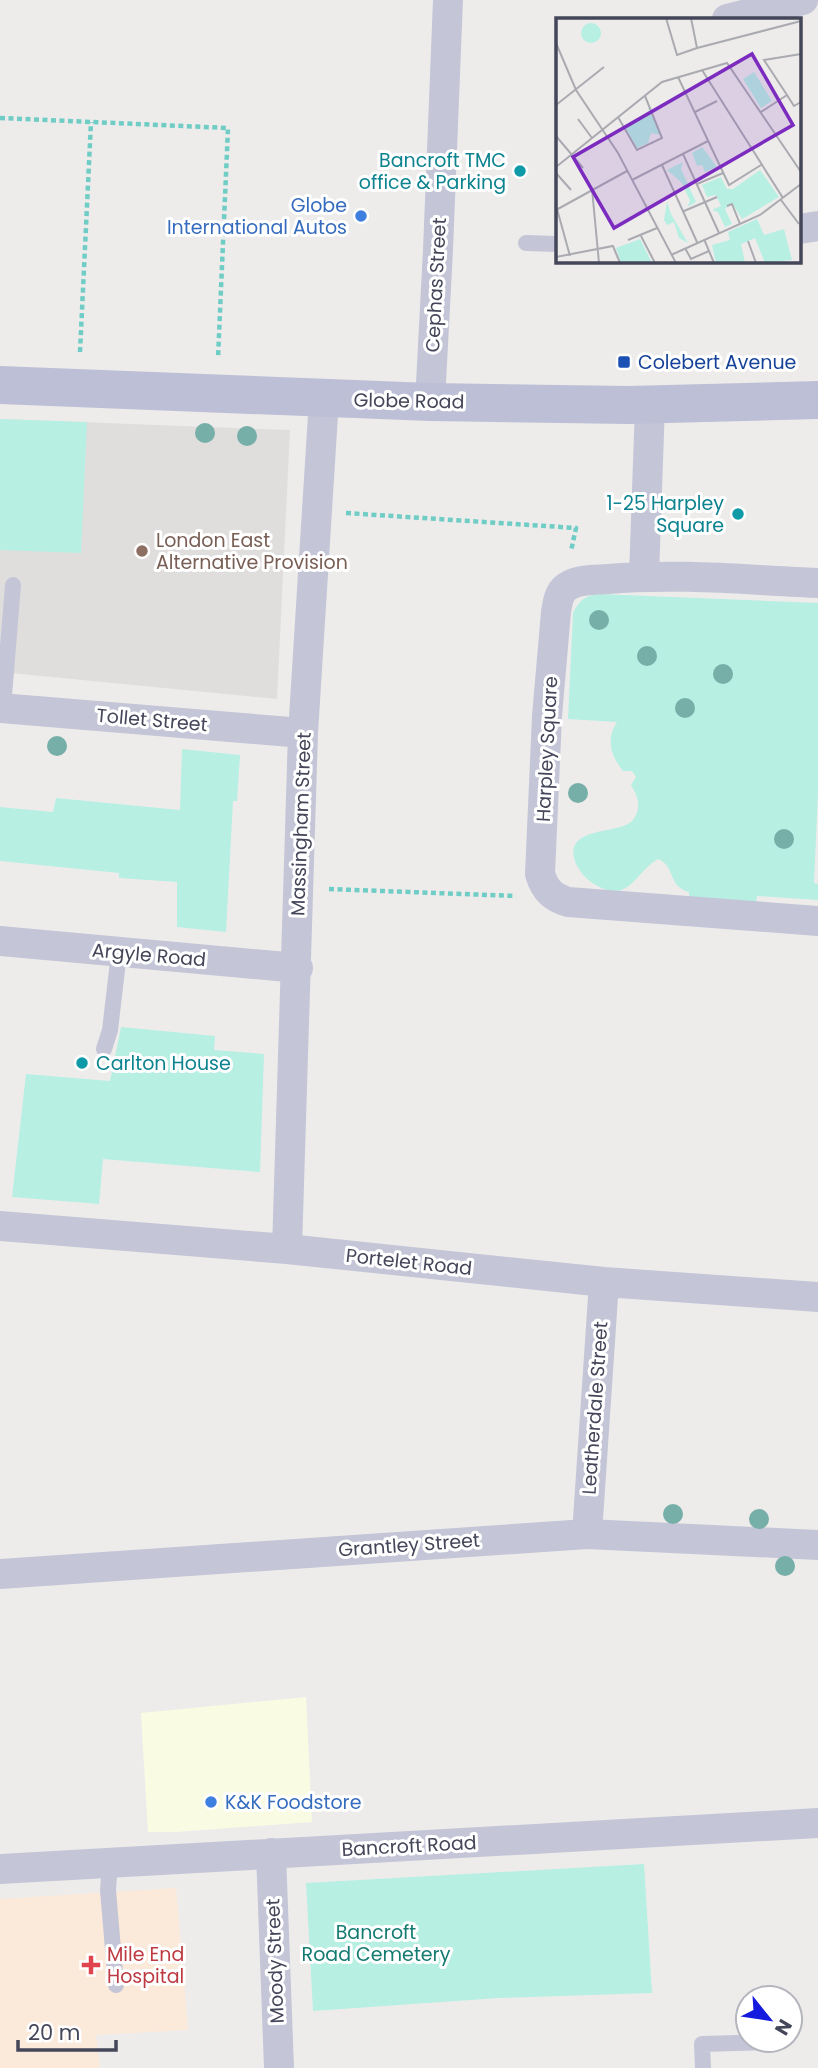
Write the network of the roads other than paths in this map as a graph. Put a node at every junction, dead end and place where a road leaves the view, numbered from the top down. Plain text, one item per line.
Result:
1 (803, 0) edge
2 (440, 3) edge
3 (731, 18) edge
4 (818, 226) edge
5 (800, 229) edge
6 (526, 243) dead end
7 (556, 244) edge
8 (0, 385) edge
9 (324, 399) junction
10 (818, 400) edge
11 (430, 402) junction
12 (650, 405) junction
13 (644, 576) junction
14 (818, 583) edge
15 (13, 585) dead end
16 (1, 708) edge
17 (303, 733) junction
18 (818, 921) edge
19 (0, 942) edge
20 (119, 953) junction
21 (298, 968) junction
22 (104, 1049) dead end
23 (0, 1226) edge
24 (287, 1249) junction
25 (604, 1282) junction
26 (818, 1297) edge
27 (587, 1534) junction
28 (818, 1545) edge
29 (0, 1574) edge
30 (818, 1824) edge
31 (271, 1853) junction
32 (110, 1863) junction
33 (0, 1869) edge
34 (116, 1985) dead end
35 (734, 2043) edge
36 (279, 2068) edge
37 (703, 2068) edge

1 - 3 street
2 - 11 street, Cephas Street
4 - 5 street
6 - 7 lane
8 - 9 main road, Globe Road
9 - 11 main road, Globe Road
9 - 17 street, Massingham Street
10 - 12 main road, Globe Road
11 - 12 main road, Globe Road
12 - 13 street
13 - 14 street
13 - 18 street, Harpley Square
15 - 16 lane
16 - 17 street, Tollet Street
17 - 21 street, Massingham Street
19 - 20 street, Argyle Road
20 - 21 street, Argyle Road
20 - 22 lane
21 - 24 street, Massingham Street
23 - 24 street, Portelet Road
24 - 25 street, Portelet Road
25 - 26 street, Portelet Road
25 - 27 street, Leatherdale Street
27 - 28 street, Grantley Street
27 - 29 street, Grantley Street
30 - 31 street, Bancroft Road
31 - 32 street, Bancroft Road
31 - 36 street, Moody Street
32 - 33 street, Bancroft Road
32 - 34 lane
35 - 37 lane

